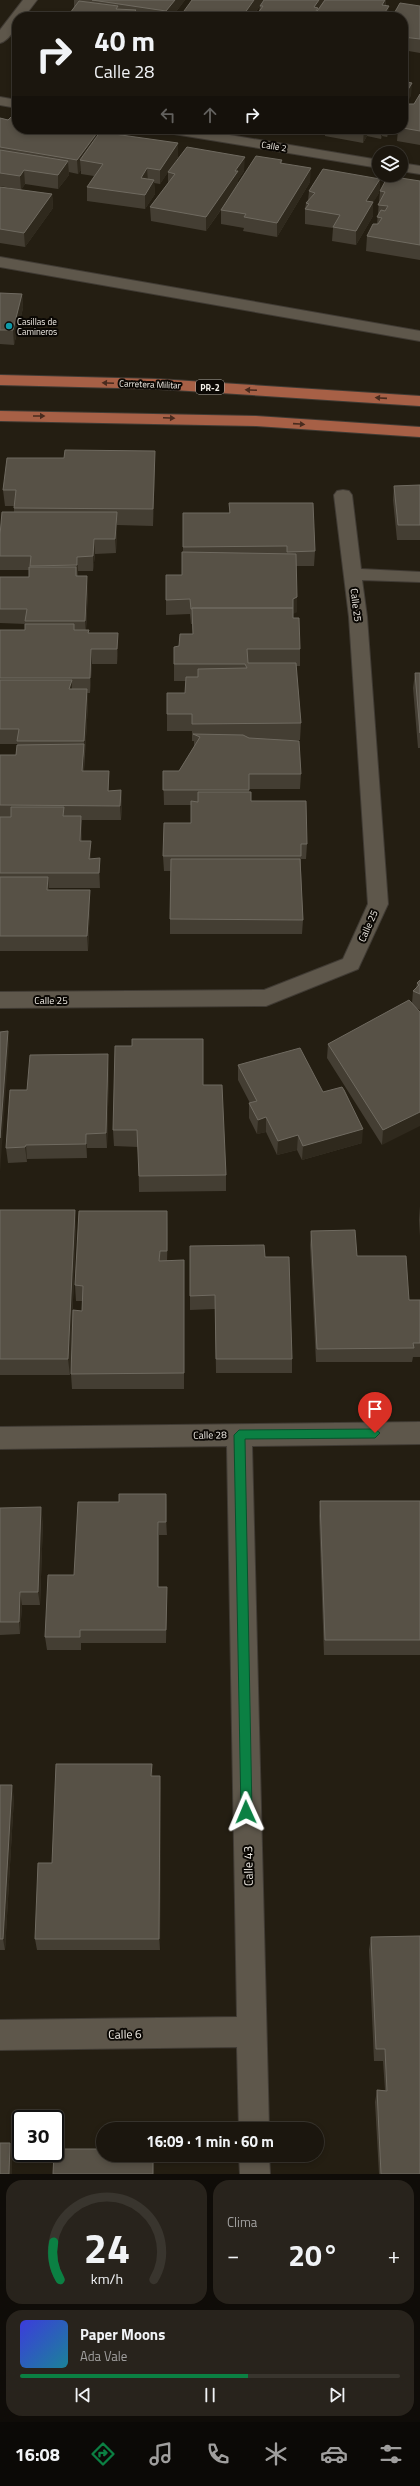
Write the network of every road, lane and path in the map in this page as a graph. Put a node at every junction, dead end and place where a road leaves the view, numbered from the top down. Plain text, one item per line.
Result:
1 (30, 0) edge
2 (21, 12) edge
3 (12, 23) edge
4 (0, 39) edge
5 (0, 101) edge
6 (12, 103) edge
7 (198, 134) edge
8 (372, 163) edge
9 (408, 168) edge
10 (420, 170) edge
11 (0, 262) edge
12 (420, 336) edge
13 (0, 380) edge
14 (420, 401) edge
15 (0, 416) edge
16 (420, 432) edge
17 (343, 494) dead end
18 (352, 574) junction
19 (420, 577) edge
20 (0, 1000) edge
21 (420, 1433) edge
22 (239, 1435) junction
23 (0, 1438) edge
24 (251, 2032) junction
25 (0, 2035) edge
26 (254, 2122) edge
27 (254, 2162) edge
28 (255, 2174) edge

1 - 2 street
3 - 4 street
5 - 6 street
7 - 8 street, Calle 2
9 - 10 street
11 - 12 street
14 -> 13 main road, Carretera Militar / PR-2
15 -> 16 main road
17 - 18 street
18 - 19 street, Calle 25
18 - 20 street, Calle 25
21 - 22 street, Calle 28
22 - 23 street, Calle 28
22 - 24 street, Calle 43
24 - 25 street, Calle 6
24 - 26 street, Calle 43
27 - 28 street

